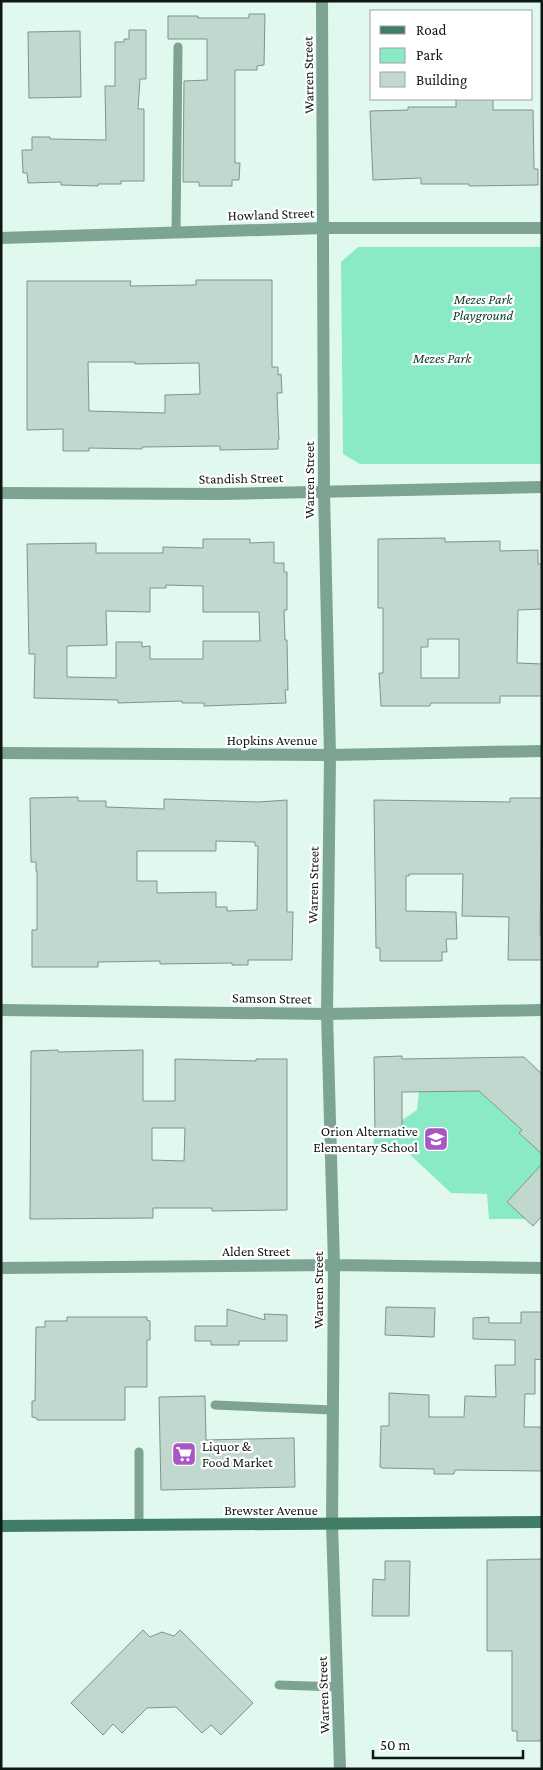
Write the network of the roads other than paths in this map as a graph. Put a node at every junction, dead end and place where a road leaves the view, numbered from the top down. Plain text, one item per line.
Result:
1 (322, 1) edge
2 (178, 47) dead end
3 (324, 228) junction
4 (542, 228) edge
5 (176, 232) junction
6 (1, 238) edge
7 (542, 487) edge
8 (324, 491) junction
9 (1, 493) edge
10 (542, 751) edge
11 (1, 753) edge
12 (330, 755) junction
13 (1, 1010) edge
14 (542, 1010) edge
15 (327, 1014) junction
16 (334, 1265) junction
17 (1, 1268) edge
18 (542, 1268) edge
19 (215, 1405) dead end
20 (333, 1410) junction
21 (139, 1452) dead end
22 (542, 1522) edge
23 (138, 1525) junction
24 (332, 1525) junction
25 (1, 1526) edge
26 (279, 1685) dead end
27 (338, 1687) junction
28 (340, 1769) edge

1 - 3 street, Warren Street
2 - 5 lane
3 - 4 street, Howland Street
3 - 5 street, Howland Street
3 - 8 street, Warren Street
5 - 6 street, Howland Street
7 - 8 street, Standish Street
8 - 9 street, Standish Street
8 - 12 street, Warren Street
10 - 12 street, Hopkins Avenue
11 - 12 street, Hopkins Avenue
12 - 15 street, Warren Street
13 - 15 street, Samson Street
14 - 15 street, Samson Street
15 - 16 street, Warren Street
16 - 17 street, Alden Street
16 - 18 street, Alden Street
16 - 20 street, Warren Street
19 - 20 lane
20 - 24 street, Warren Street
21 - 23 lane
22 - 24 street, Brewster Avenue
23 - 24 street, Brewster Avenue
23 - 25 street, Brewster Avenue
24 - 27 street, Warren Street
26 - 27 lane
27 - 28 street, Warren Street

